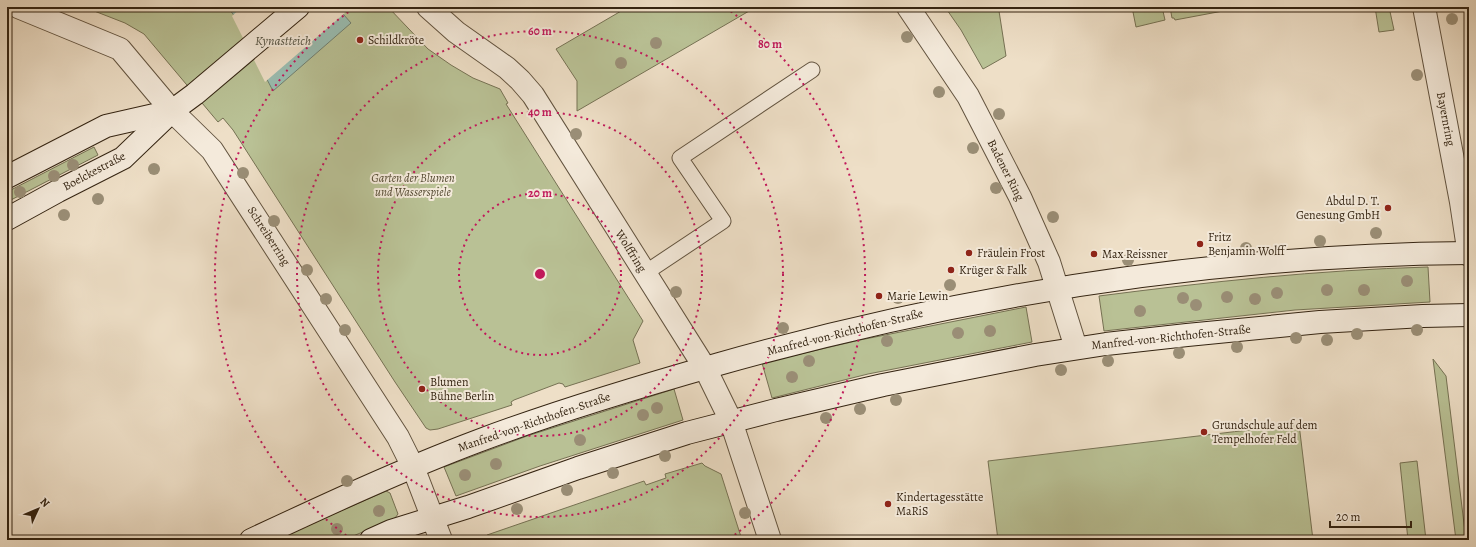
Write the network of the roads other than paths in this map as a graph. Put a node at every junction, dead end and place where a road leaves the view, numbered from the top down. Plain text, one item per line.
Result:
1 (18, 7) edge
2 (298, 7) edge
3 (428, 7) edge
4 (908, 7) edge
5 (1424, 7) edge
6 (812, 70) dead end
7 (172, 111) junction
8 (7, 177) edge
9 (7, 219) edge
10 (1469, 254) edge
11 (645, 273) junction
12 (1058, 288) junction
13 (1469, 315) edge
14 (1076, 348) junction
15 (705, 368) junction
16 (730, 421) junction
17 (413, 467) junction
18 (432, 518) junction
19 (251, 540) edge
20 (371, 540) edge
21 (441, 540) edge
22 (770, 540) edge

1 - 7 street, Schreiberring
2 - 7 street, Boelckestraße
3 - 11 street, Wolffring
4 - 12 street, Badener Ring
5 - 10 street, Bayernring
6 - 11 lane
7 - 8 street, Boelckestraße
7 - 9 street, Boelckestraße
7 - 17 street, Schreiberring
10 - 12 street, Manfred-von-Richthofen-Straße
11 - 15 street, Wolffring
12 - 14 street, Badener Ring
12 - 15 street, Manfred-von-Richthofen-Straße
13 - 14 street, Manfred-von-Richthofen-Straße
14 - 16 street, Manfred-von-Richthofen-Straße
15 - 16 street, Wolffring
15 - 17 street, Manfred-von-Richthofen-Straße
16 - 18 street, Manfred-von-Richthofen-Straße
16 - 22 street, Wolffring
17 - 18 street, Schreiberring
17 - 19 street, Manfred-von-Richthofen-Straße
18 - 20 street, Manfred-von-Richthofen-Straße
18 - 21 street, Schreiberring

